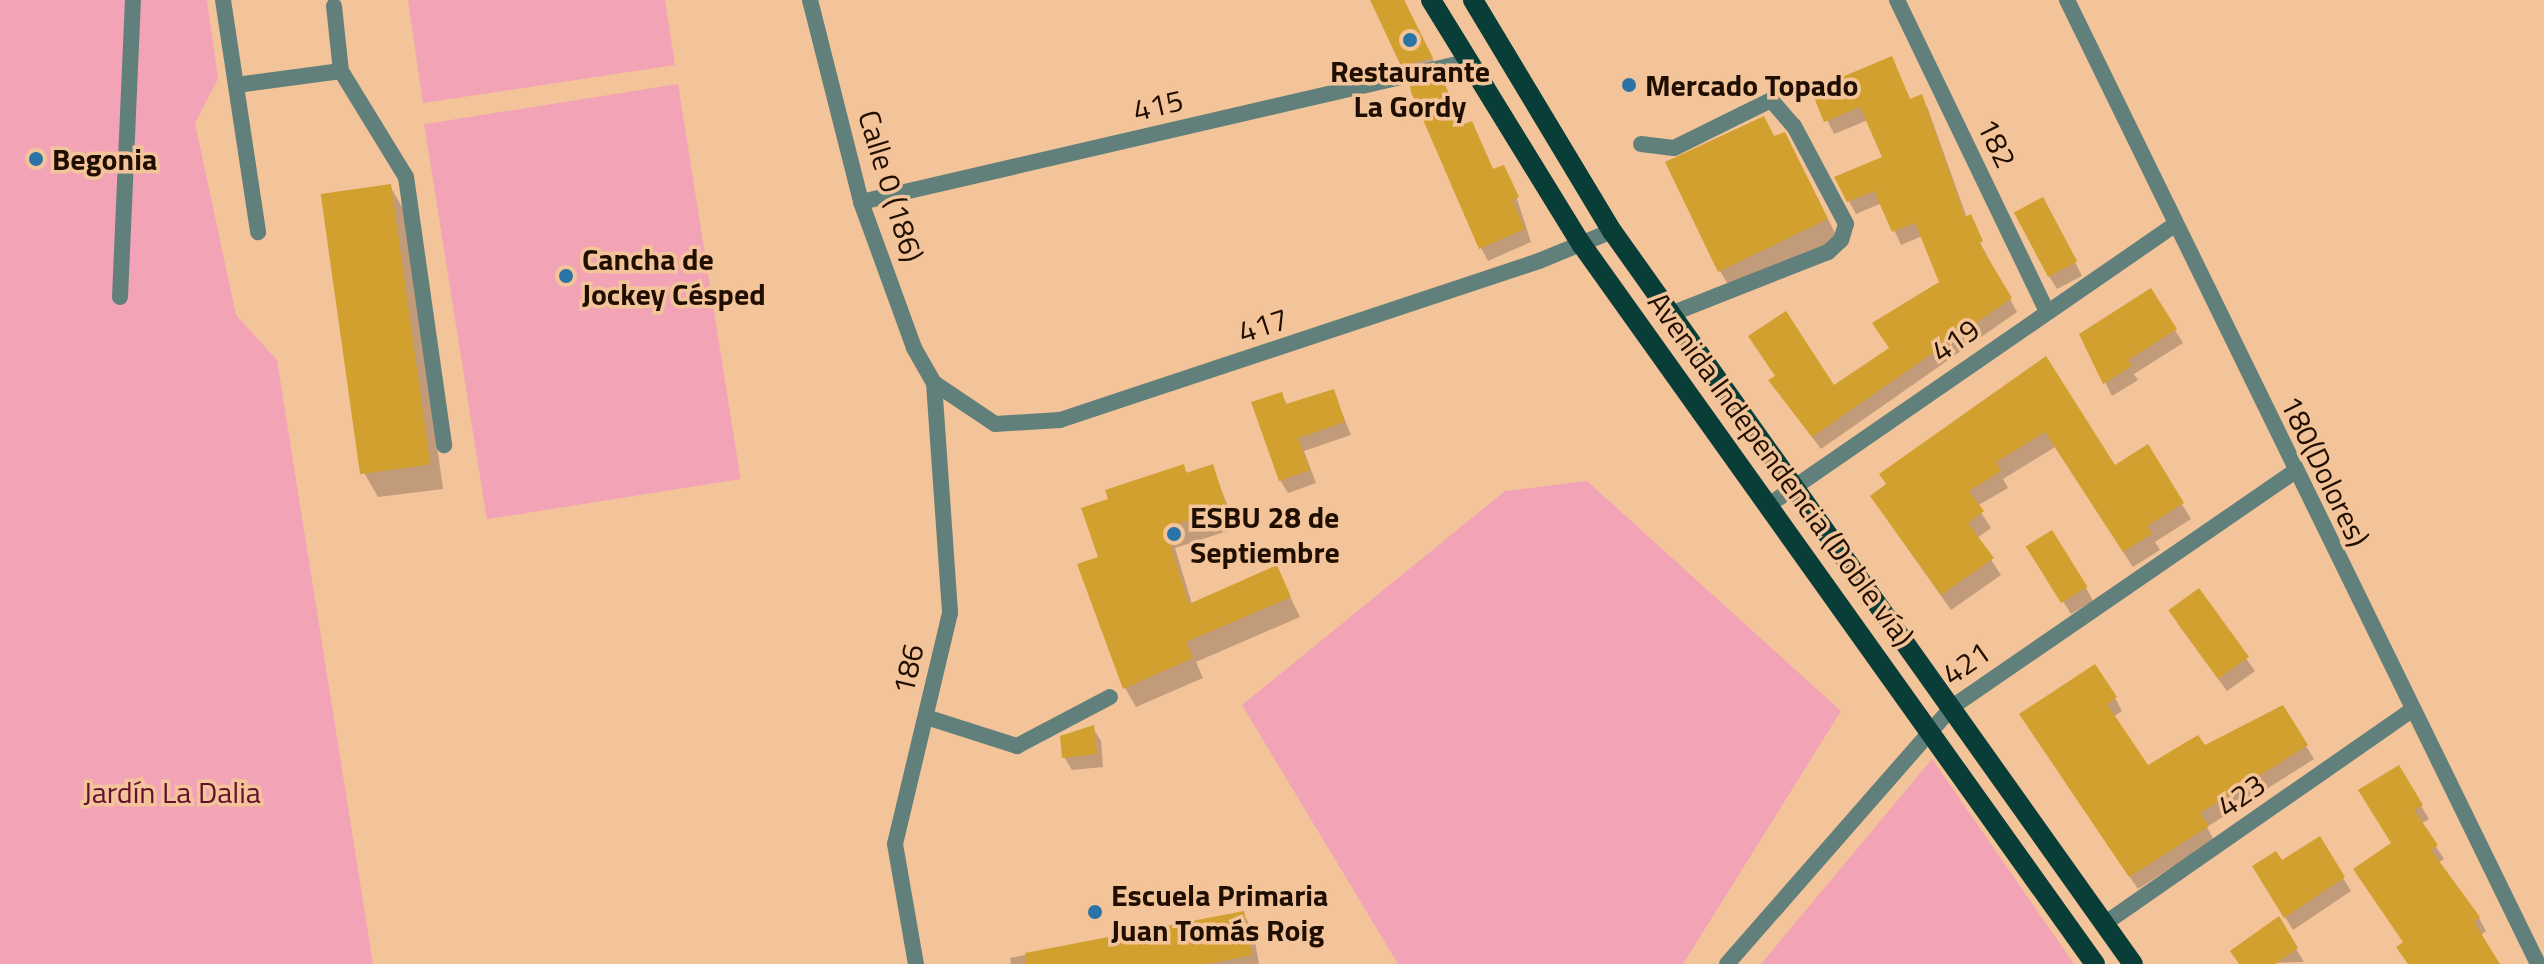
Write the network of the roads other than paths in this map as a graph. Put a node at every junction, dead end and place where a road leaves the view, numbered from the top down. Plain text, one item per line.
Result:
1 (133, 0) edge
2 (223, 0) edge
3 (810, 0) edge
4 (1431, 0) edge
5 (1473, 0) edge
6 (1897, 0) edge
7 (2067, 0) edge
8 (334, 6) dead end
9 (1466, 62) junction
10 (341, 71) junction
11 (236, 85) junction
12 (1641, 144) dead end
13 (861, 202) junction
14 (2174, 225) junction
15 (1612, 231) junction
16 (258, 232) dead end
17 (1582, 245) junction
18 (120, 297) dead end
19 (2046, 310) junction
20 (1671, 314) junction
21 (934, 383) junction
22 (444, 445) dead end
23 (2294, 472) junction
24 (1796, 487) junction
25 (1770, 504) junction
26 (1110, 697) dead end
27 (1952, 707) junction
28 (2411, 711) junction
29 (926, 717) junction
30 (1930, 727) junction
31 (2104, 924) junction
32 (916, 964) edge
33 (1727, 964) edge
34 (2095, 964) edge
35 (2133, 964) edge
36 (2538, 964) edge

1 - 18 street
2 - 11 street
3 - 13 street, Calle 0 (186)
4 - 9 main road, Avenida Independencia (Doble vía)
5 - 15 main road, Avenida Independencia (Doble vía)
6 - 19 street, 182
7 - 14 street, 180(Dolores)
8 - 10 street
9 - 13 street, 415
9 - 17 main road, Avenida Independencia (Doble vía)
10 - 11 street
10 - 22 street
11 - 16 street
12 - 20 street
13 - 21 street, Calle 0 (186)
14 - 19 street, 419
14 - 23 street, 180(Dolores)
15 - 17 street, 417
15 - 20 main road, Avenida Independencia (Doble vía)
17 - 21 street, 417
17 - 25 main road, Avenida Independencia (Doble vía)
19 - 24 street, 419
20 - 24 main road, Avenida Independencia (Doble vía)
21 - 29 street, 186
23 - 27 street, 421
23 - 28 street, 180(Dolores)
24 - 25 street, 419
24 - 27 main road, Avenida Independencia (Doble vía)
25 - 30 main road, Avenida Independencia (Doble vía)
26 - 29 street
27 - 30 street, 421
27 - 31 main road, Avenida Independencia (Doble vía)
28 - 31 street, 423
28 - 36 street, 180(Dolores)
29 - 32 street, 186
30 - 33 street, 421
30 - 34 main road, Avenida Independencia (Doble vía)
31 - 35 main road, Avenida Independencia (Doble vía)

